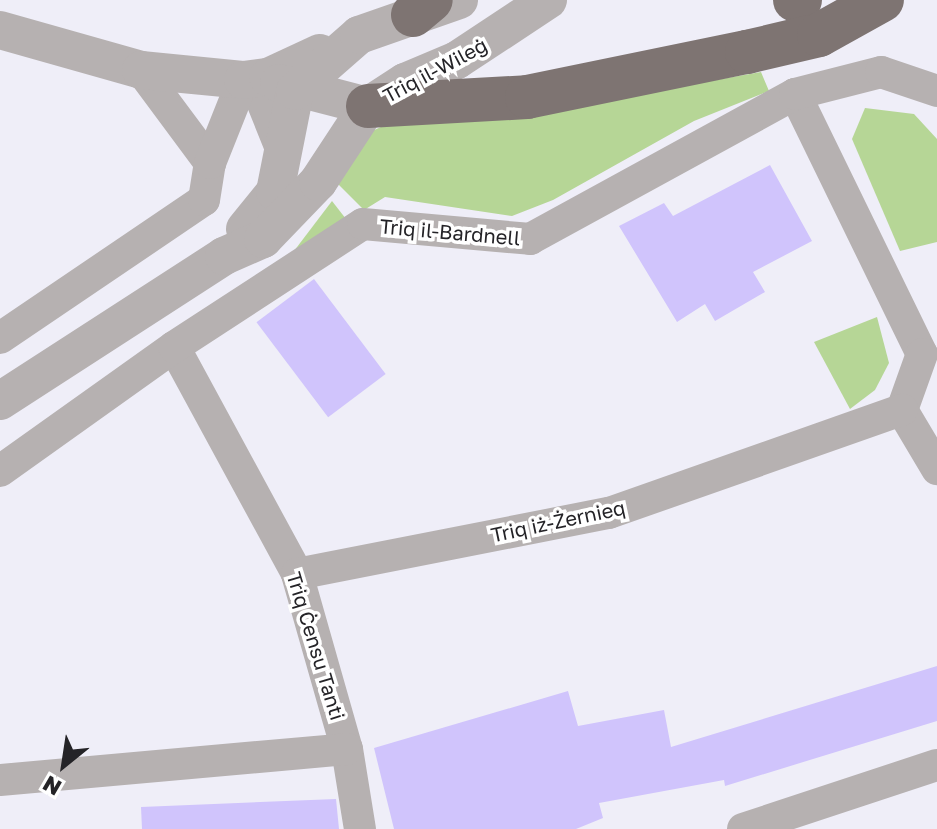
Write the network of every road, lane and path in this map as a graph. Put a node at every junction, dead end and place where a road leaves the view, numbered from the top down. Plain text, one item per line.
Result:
1 (459, 0) edge
2 (548, 0) edge
3 (882, 0) edge
4 (422, 7) edge
5 (0, 30) edge
6 (141, 70) junction
7 (265, 82) junction
8 (937, 91) edge
9 (795, 94) junction
10 (368, 106) junction
11 (210, 163) junction
12 (224, 256) junction
13 (0, 338) edge
14 (174, 347) junction
15 (929, 360) edge
16 (0, 401) edge
17 (902, 410) junction
18 (937, 469) edge
19 (0, 471) edge
20 (297, 574) junction
21 (347, 749) junction
22 (937, 765) edge
23 (0, 780) edge
24 (360, 829) edge
25 (743, 829) edge

1 - 4 street
2 - 10 street, Triq il-Wileġ
3 - 10 highway
4 - 7 street
5 - 6 street, Triq il-Wileġ
6 - 7 street, Triq il-Wileġ
6 - 11 street
7 - 10 street, Triq il-Wileġ
7 - 11 street
7 - 12 street
8 - 9 street, Triq il-Bardnell
9 - 14 street, Triq il-Bardnell
9 - 15 street
10 - 12 street
11 - 13 street
12 - 16 street
14 - 19 street, Triq il-Bardnell
14 - 20 street, Triq Ċensu Tanti
15 - 17 street
17 - 18 street
17 - 20 street, Triq iż-Żernieq
20 - 21 street, Triq Ċensu Tanti
21 - 23 street
21 - 24 street, Triq Ċensu Tanti
22 - 25 street

